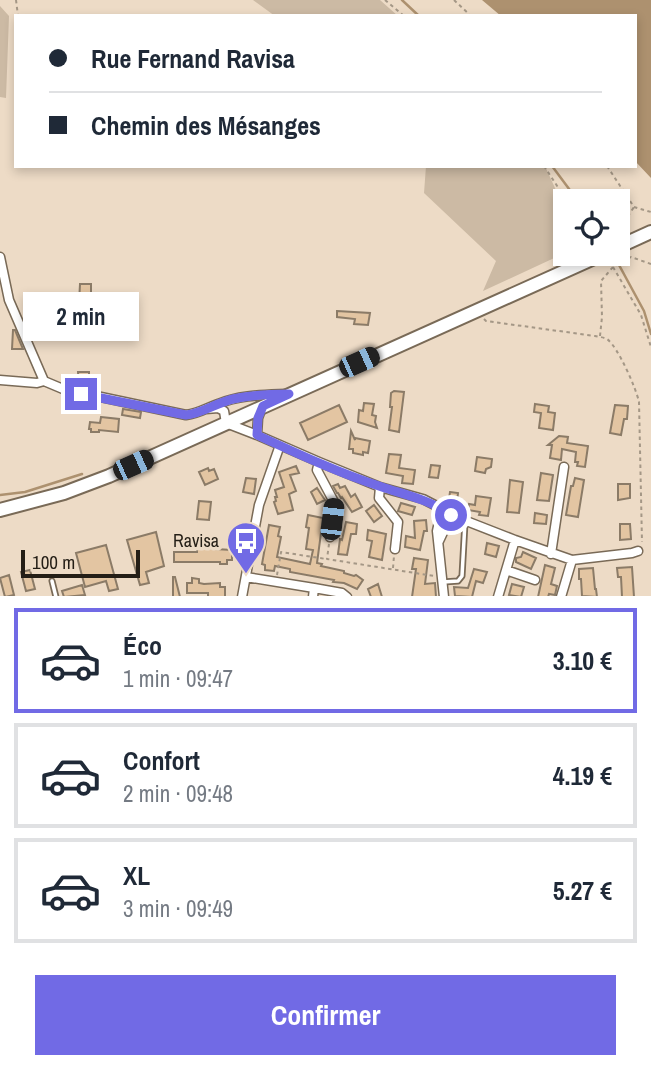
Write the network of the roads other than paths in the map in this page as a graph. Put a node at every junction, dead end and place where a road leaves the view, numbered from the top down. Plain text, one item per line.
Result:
1 (648, 234) edge
2 (630, 242) edge
3 (0, 257) edge
4 (576, 266) edge
5 (0, 380) edge
6 (44, 381) junction
7 (289, 394) junction
8 (263, 406) junction
9 (206, 410) junction
10 (226, 423) junction
11 (257, 435) junction
12 (279, 445) junction
13 (319, 462) junction
14 (564, 467) dead end
15 (380, 487) junction
16 (0, 510) edge
17 (445, 519) junction
18 (463, 519) junction
19 (330, 537) road end
20 (515, 540) junction
21 (395, 549) road end
22 (638, 551) road end
23 (551, 554) junction
24 (572, 560) junction
25 (506, 570) junction
26 (246, 577) junction
27 (442, 580) junction
28 (535, 580) dead end
29 (52, 581) dead end
30 (331, 591) junction
31 (313, 592) edge
32 (56, 596) edge
33 (242, 596) edge
34 (322, 596) edge
35 (346, 596) edge
36 (444, 596) edge
37 (498, 596) edge
38 (561, 596) edge

1 - 2 main road
3 - 6 street
4 - 7 main road
5 - 6 street
6 - 9 street
7 - 8 main road
7 - 9 street
8 - 10 main road
8 - 11 street
9 - 10 street
10 - 11 street
10 - 16 main road
11 - 12 street
12 - 13 street
12 - 26 street
13 - 15 street
13 - 19 street
14 - 23 street
15 - 17 street
15 - 21 street
17 - 18 street
17 - 27 street
18 - 20 street
18 - 27 lane
20 - 23 street
20 - 25 street
22 - 24 street
23 - 24 street
24 - 38 street
25 - 28 street
25 - 37 street
26 - 31 street
26 - 33 street
27 - 36 street
29 - 32 lane
30 - 31 street
30 - 34 street
30 - 35 street

